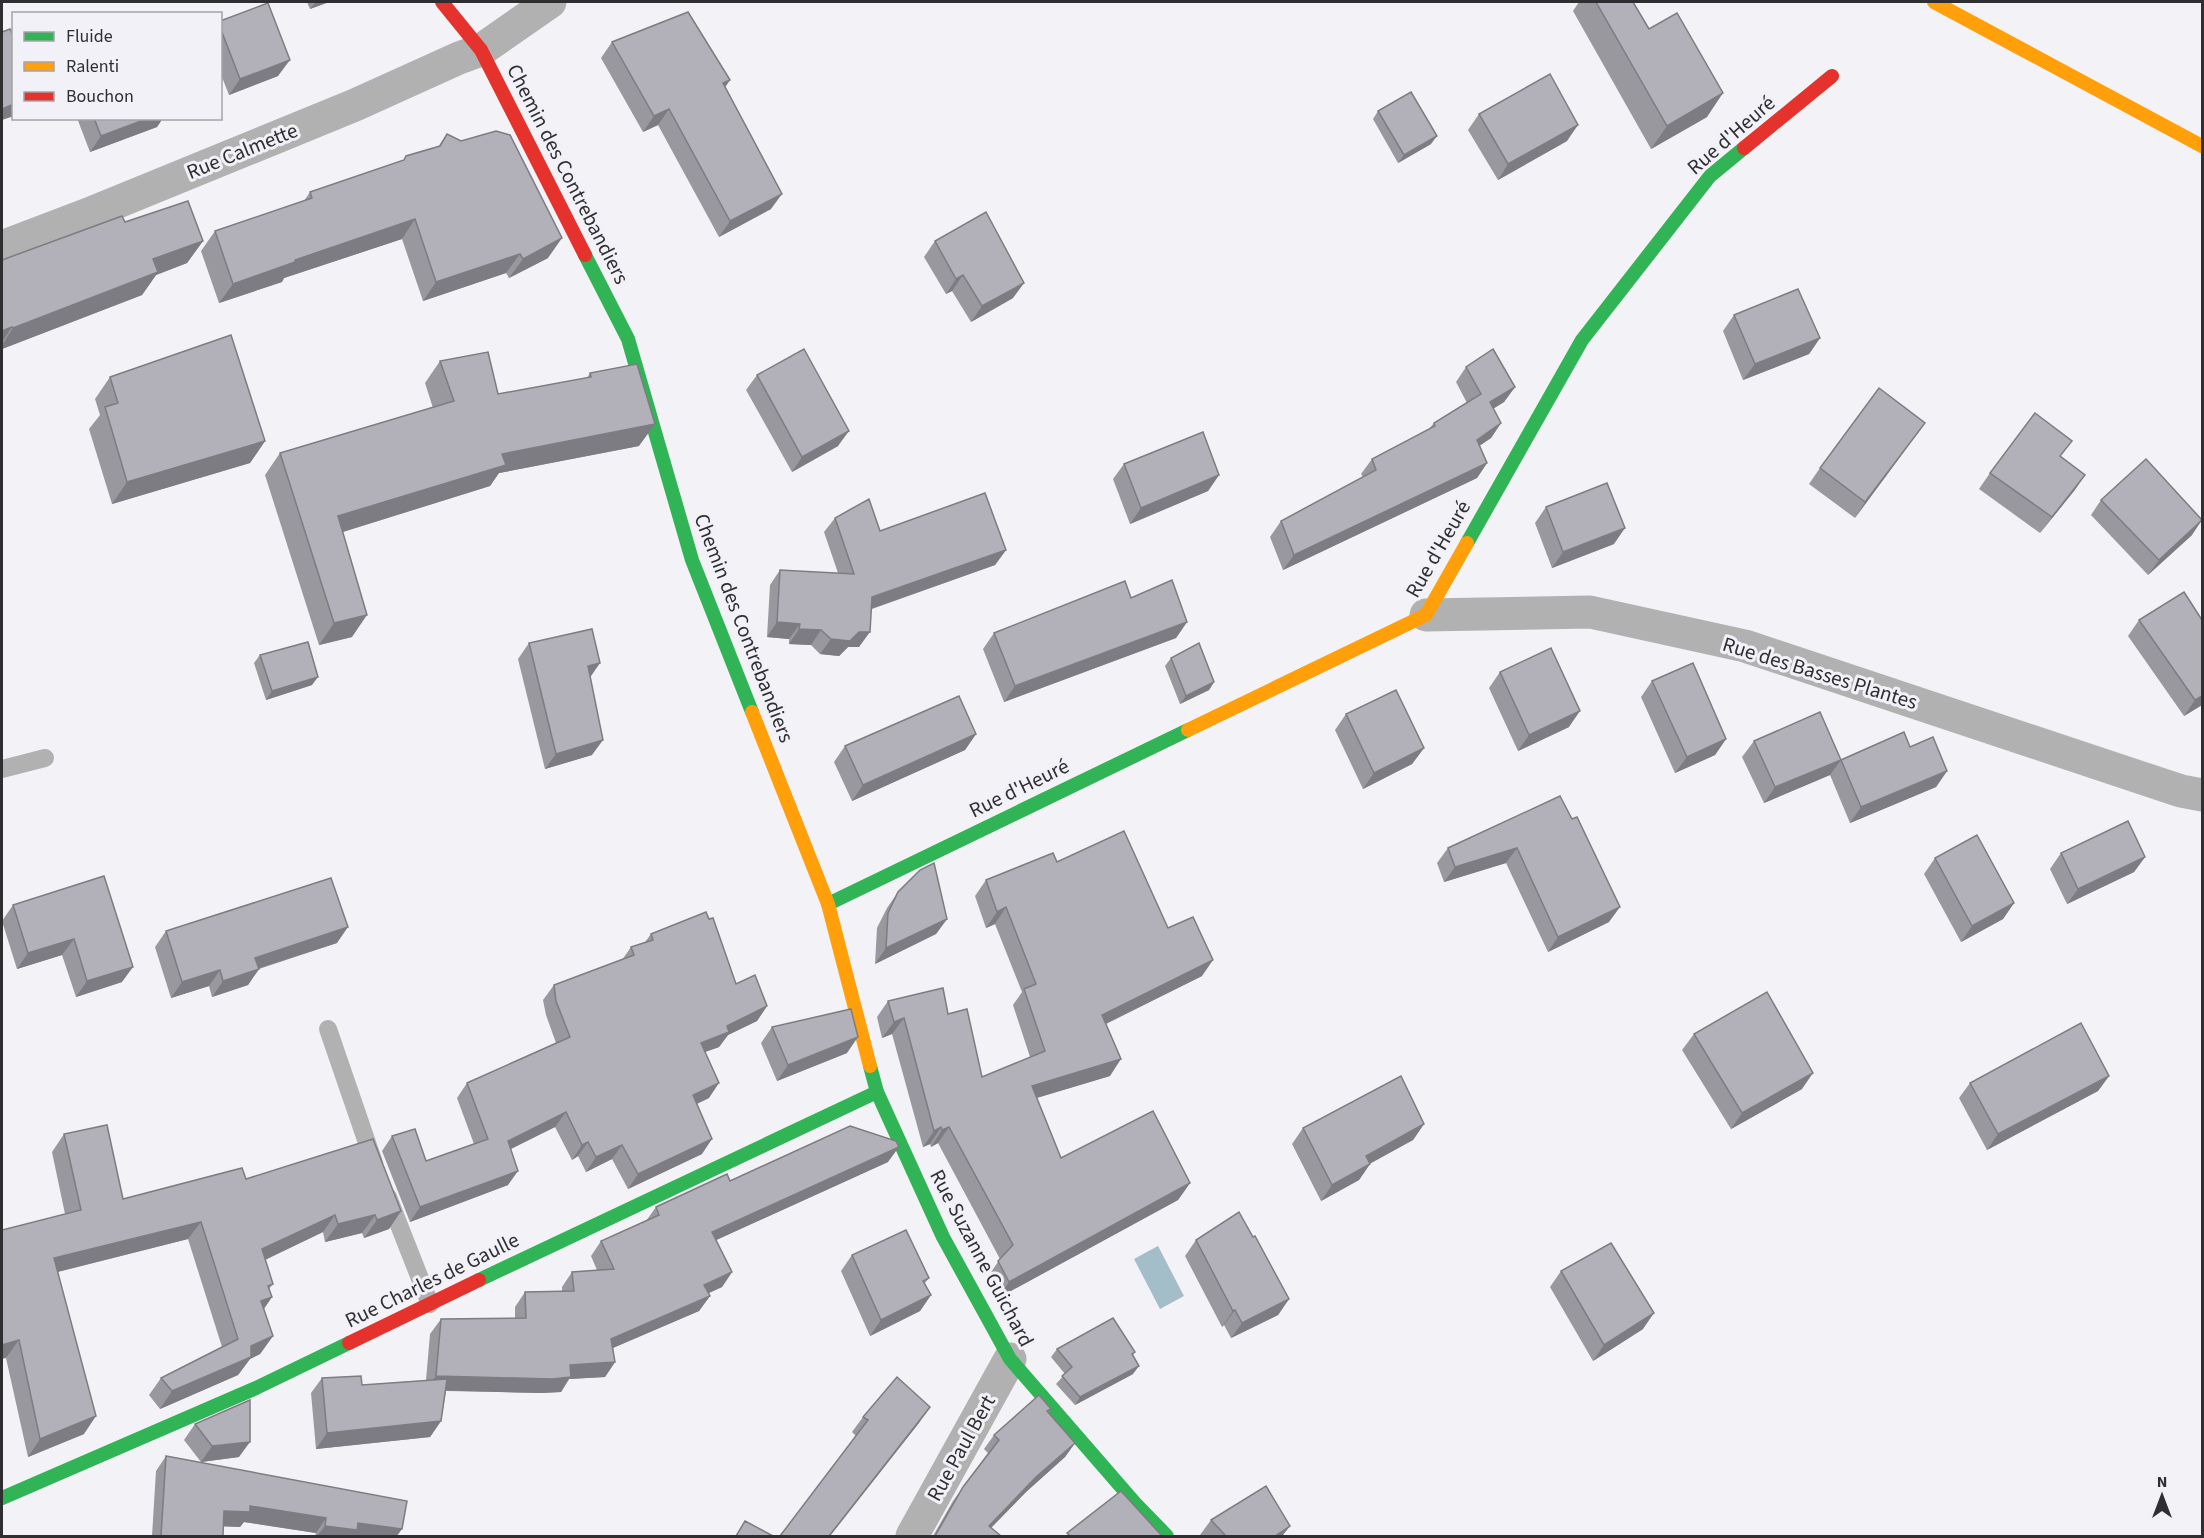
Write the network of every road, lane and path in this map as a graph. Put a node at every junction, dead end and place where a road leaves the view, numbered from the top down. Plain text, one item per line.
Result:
1 (442, 2) edge
2 (550, 2) edge
3 (1934, 2) edge
4 (481, 50) junction
5 (1832, 76) dead end
6 (2202, 146) edge
7 (2, 248) edge
8 (1426, 615) junction
9 (45, 758) dead end
10 (2, 769) edge
11 (2202, 795) edge
12 (828, 904) junction
13 (328, 1029) dead end
14 (877, 1092) junction
15 (430, 1304) junction
16 (1010, 1359) junction
17 (2, 1498) edge
18 (912, 1536) edge
19 (1167, 1536) edge

1 - 4 street, Chemin des Contrebandiers
2 - 4 street, Rue Calmette
3 - 6 street
4 - 7 street, Rue Calmette
4 - 12 street, Chemin des Contrebandiers
5 - 8 street, Rue d'Heuré
8 - 11 street, Rue des Basses Plantes
8 - 12 street, Rue d'Heuré
9 - 10 lane
12 - 14 street, Chemin des Contrebandiers
13 - 15 lane
14 - 15 street, Rue Charles de Gaulle
14 - 16 street, Rue Suzanne Guichard
15 - 17 street, Rue Charles de Gaulle
16 - 18 street, Rue Paul Bert
16 - 19 street, Rue Suzanne Guichard

